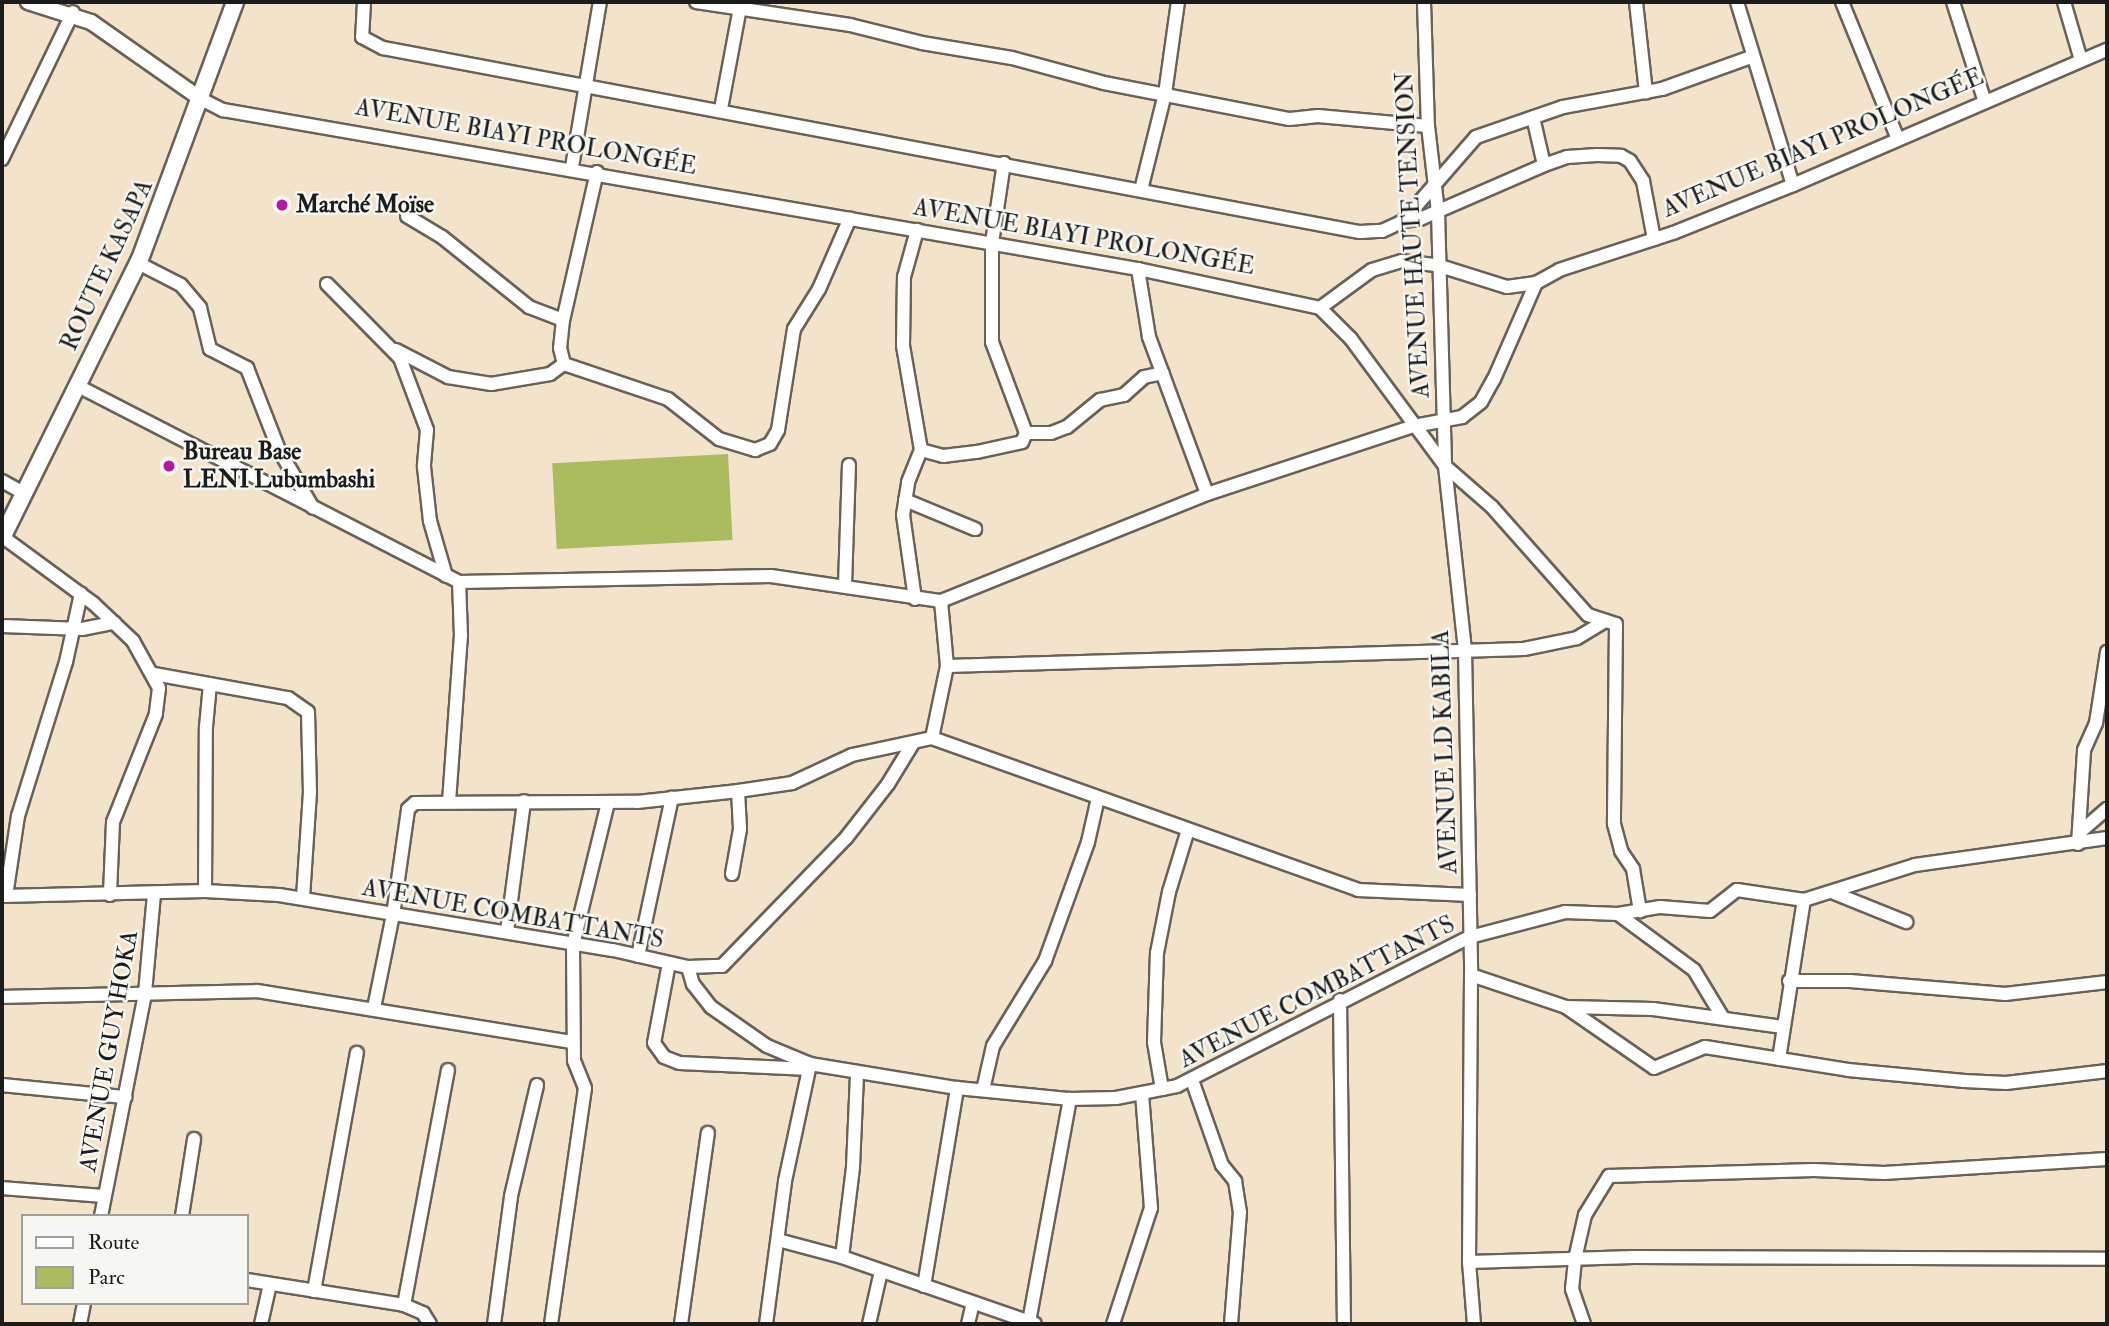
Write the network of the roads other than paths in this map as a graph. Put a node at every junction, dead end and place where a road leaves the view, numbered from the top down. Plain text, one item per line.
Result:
1 (235, 2) edge
2 (364, 2) edge
3 (600, 2) edge
4 (696, 2) edge
5 (1178, 2) edge
6 (1424, 2) edge
7 (1636, 2) edge
8 (1737, 2) edge
9 (1842, 2) edge
10 (1953, 2) edge
11 (2064, 2) edge
12 (45, 3) edge
13 (740, 6) edge
14 (73, 12) junction
15 (2107, 50) edge
16 (1751, 57) junction
17 (2081, 60) junction
18 (587, 87) junction
19 (1646, 92) junction
20 (1165, 94) junction
21 (201, 99) junction
22 (1984, 99) junction
23 (721, 109) junction
24 (1533, 117) junction
25 (1428, 126) junction
26 (1898, 139) junction
27 (2, 159) edge
28 (1004, 163) junction
29 (1544, 166) junction
30 (572, 167) junction
31 (597, 172) junction
32 (1434, 183) junction
33 (1793, 185) junction
34 (1141, 190) junction
35 (1438, 212) junction
36 (407, 216) dead end
37 (850, 218) junction
38 (1403, 221) junction
39 (917, 230) junction
40 (1654, 239) junction
41 (992, 243) junction
42 (138, 263) junction
43 (1440, 266) junction
44 (1138, 269) junction
45 (1536, 282) junction
46 (327, 284) dead end
47 (1320, 308) junction
48 (563, 320) junction
49 (396, 350) junction
50 (564, 364) junction
51 (1163, 373) junction
52 (76, 385) junction
53 (1443, 421) junction
54 (1414, 426) junction
55 (1026, 433) junction
56 (920, 450) junction
57 (849, 465) dead end
58 (1445, 466) junction
59 (2, 481) edge
60 (22, 492) junction
61 (1207, 494) junction
62 (905, 500) junction
63 (314, 510) junction
64 (975, 529) dead end
65 (2, 537) edge
66 (446, 576) junction
67 (459, 582) junction
68 (845, 585) junction
69 (81, 594) junction
70 (915, 600) junction
71 (941, 601) junction
72 (114, 623) junction
73 (1610, 623) junction
74 (2, 626) edge
75 (74, 629) junction
76 (1465, 650) junction
77 (2107, 652) edge
78 (947, 666) junction
79 (154, 674) junction
80 (210, 684) junction
81 (932, 738) junction
82 (913, 743) junction
83 (738, 792) junction
84 (672, 798) junction
85 (1098, 798) junction
86 (524, 801) junction
87 (449, 802) junction
88 (608, 802) junction
89 (2107, 809) edge
90 (1188, 830) junction
91 (2107, 838) edge
92 (2078, 839) junction
93 (732, 874) dead end
94 (205, 891) junction
95 (1835, 893) junction
96 (154, 894) junction
97 (110, 895) junction
98 (1470, 895) junction
99 (4, 896) edge
100 (303, 898) junction
101 (1804, 900) junction
102 (1640, 911) junction
103 (1618, 914) junction
104 (393, 915) junction
105 (1906, 922) dead end
106 (508, 931) junction
107 (1470, 937) junction
108 (573, 945) junction
109 (638, 956) junction
110 (668, 963) junction
111 (688, 967) junction
112 (1471, 975) junction
113 (1789, 981) junction
114 (2107, 982) edge
115 (145, 993) junction
116 (2, 996) edge
117 (1340, 1000) junction
118 (374, 1007) junction
119 (1566, 1007) junction
120 (1723, 1018) junction
121 (1783, 1027) junction
122 (572, 1042) junction
123 (358, 1053) dead end
124 (1779, 1059) junction
125 (810, 1067) junction
126 (448, 1070) dead end
127 (2107, 1071) edge
128 (857, 1074) junction
129 (1192, 1080) junction
130 (2, 1085) edge
131 (537, 1085) dead end
132 (957, 1088) junction
133 (1162, 1089) junction
134 (983, 1090) junction
135 (1142, 1093) junction
136 (125, 1097) junction
137 (1070, 1099) junction
138 (708, 1133) dead end
139 (194, 1139) dead end
140 (2107, 1159) edge
141 (2, 1188) edge
142 (104, 1196) junction
143 (101, 1214) edge
144 (182, 1214) edge
145 (778, 1240) junction
146 (842, 1257) junction
147 (1575, 1259) junction
148 (2107, 1259) edge
149 (1469, 1262) junction
150 (881, 1271) junction
151 (248, 1280) edge
152 (270, 1284) junction
153 (924, 1286) junction
154 (314, 1291) junction
155 (973, 1303) junction
156 (84, 1305) edge
157 (404, 1305) junction
158 (1032, 1323) edge
159 (80, 1324) edge
160 (261, 1324) edge
161 (430, 1324) edge
162 (494, 1324) edge
163 (551, 1324) edge
164 (681, 1324) edge
165 (766, 1324) edge
166 (869, 1324) edge
167 (968, 1324) edge
168 (1113, 1324) edge
169 (1231, 1324) edge
170 (1344, 1324) edge
171 (1474, 1324) edge
172 (1584, 1324) edge

1 - 21 main road, ROUTE KASAPA
2 - 18 street
3 - 18 street
4 - 13 street
5 - 20 street
6 - 25 street, AVENUE HAUTE TENSION
7 - 19 street
8 - 16 street
9 - 26 street
10 - 22 street
11 - 17 street
12 - 14 street, AVENUE BIAYI PROLONGÉE
13 - 20 street
13 - 23 street
14 - 21 street, AVENUE BIAYI PROLONGÉE
14 - 27 street
15 - 17 street, AVENUE BIAYI PROLONGÉE
16 - 19 street
16 - 33 street
17 - 22 street, AVENUE BIAYI PROLONGÉE
18 - 23 street
18 - 30 street
19 - 24 street
20 - 25 street
20 - 34 street
21 - 30 street, AVENUE BIAYI PROLONGÉE
21 - 42 main road, ROUTE KASAPA
22 - 26 street, AVENUE BIAYI PROLONGÉE
23 - 28 street
24 - 29 street
24 - 32 street
25 - 32 street, AVENUE HAUTE TENSION
26 - 33 street, AVENUE BIAYI PROLONGÉE
28 - 34 street
28 - 41 street
29 - 35 street
29 - 40 street
30 - 31 street, AVENUE BIAYI PROLONGÉE
31 - 37 street, AVENUE BIAYI PROLONGÉE
31 - 48 street
32 - 35 street, AVENUE HAUTE TENSION
32 - 38 street
33 - 40 street, AVENUE BIAYI PROLONGÉE
34 - 38 street
35 - 38 street
35 - 43 street, AVENUE HAUTE TENSION
36 - 48 street
37 - 39 street, AVENUE BIAYI PROLONGÉE
37 - 50 street
39 - 41 street, AVENUE BIAYI PROLONGÉE
39 - 56 street
40 - 45 street, AVENUE BIAYI PROLONGÉE
41 - 44 street, AVENUE BIAYI PROLONGÉE
41 - 55 street
42 - 52 main road, ROUTE KASAPA
42 - 63 street
43 - 45 street, AVENUE BIAYI PROLONGÉE
43 - 47 street, AVENUE BIAYI PROLONGÉE
43 - 53 street, AVENUE HAUTE TENSION
44 - 47 street, AVENUE BIAYI PROLONGÉE
44 - 51 street
45 - 53 street
46 - 49 street
47 - 54 street
48 - 50 street
49 - 50 street
49 - 66 street
51 - 55 street
51 - 61 street
52 - 60 main road, ROUTE KASAPA
52 - 63 street
53 - 54 street
53 - 58 street, AVENUE HAUTE TENSION
54 - 58 street
54 - 61 street
55 - 56 street
56 - 62 street
57 - 68 street
58 - 73 street
58 - 76 street, AVENUE LD KABILA
59 - 60 street
60 - 65 main road, ROUTE KASAPA
61 - 71 street
62 - 64 street
62 - 70 street
63 - 66 street
65 - 69 street
66 - 67 street
67 - 68 street
67 - 87 street
68 - 70 street
69 - 72 street
69 - 75 street
70 - 71 street
71 - 78 street
72 - 75 street
72 - 79 street
73 - 76 street
73 - 102 street
74 - 75 street
75 - 99 street
76 - 78 street
76 - 98 street, AVENUE LD KABILA
77 - 92 street
78 - 81 street
79 - 80 street
79 - 97 street
80 - 94 street
80 - 100 street
81 - 82 street
81 - 85 street
82 - 83 street
82 - 111 street
83 - 84 street
83 - 93 street
84 - 88 street
84 - 109 street
85 - 90 street
85 - 134 street
86 - 87 street
86 - 88 street
86 - 106 street
87 - 104 street
88 - 108 street
89 - 92 street
90 - 98 street
90 - 133 street
91 - 92 street
92 - 95 street
94 - 96 street, AVENUE COMBATTANTS
94 - 100 street, AVENUE COMBATTANTS
95 - 101 street
95 - 105 street
96 - 97 street, AVENUE COMBATTANTS
96 - 115 street, AVENUE GUY HOKA
97 - 99 street, AVENUE COMBATTANTS
98 - 107 street, AVENUE LD KABILA
100 - 104 street, AVENUE COMBATTANTS
101 - 102 street, AVENUE COMBATTANTS
101 - 113 street
102 - 103 street, AVENUE COMBATTANTS
103 - 107 street, AVENUE COMBATTANTS
103 - 120 street
104 - 106 street, AVENUE COMBATTANTS
104 - 118 street
106 - 108 street, AVENUE COMBATTANTS
107 - 112 street, AVENUE LD KABILA
107 - 117 street, AVENUE COMBATTANTS
108 - 109 street, AVENUE COMBATTANTS
108 - 122 street
109 - 110 street, AVENUE COMBATTANTS
110 - 111 street, AVENUE COMBATTANTS
110 - 125 street
111 - 125 street, AVENUE COMBATTANTS
112 - 119 street
112 - 149 street, AVENUE LD KABILA
113 - 114 street
113 - 121 street
115 - 116 street
115 - 118 street
115 - 136 street, AVENUE GUY HOKA
117 - 129 street, AVENUE COMBATTANTS
117 - 170 street
118 - 122 street
119 - 120 street
119 - 124 street
120 - 121 street
121 - 124 street
122 - 163 street
123 - 154 street
124 - 127 street
125 - 128 street, AVENUE COMBATTANTS
125 - 145 street
126 - 157 street
128 - 132 street, AVENUE COMBATTANTS
128 - 146 street
129 - 133 street, AVENUE COMBATTANTS
129 - 169 street
130 - 136 street
131 - 162 street
132 - 134 street, AVENUE COMBATTANTS
132 - 153 street
133 - 135 street, AVENUE COMBATTANTS
134 - 137 street, AVENUE COMBATTANTS
135 - 137 street, AVENUE COMBATTANTS
135 - 168 street
136 - 142 street, AVENUE GUY HOKA
137 - 158 street
138 - 164 street
139 - 144 street
140 - 147 street
141 - 142 street
142 - 143 street, AVENUE GUY HOKA
145 - 146 street
145 - 165 street
146 - 150 street
147 - 148 street
147 - 149 street
147 - 172 street
149 - 171 street, AVENUE LD KABILA
150 - 153 street
150 - 166 street
151 - 152 street
152 - 154 street
152 - 160 street
153 - 155 street
154 - 157 street
155 - 158 street
155 - 167 street
156 - 159 street
157 - 161 street

